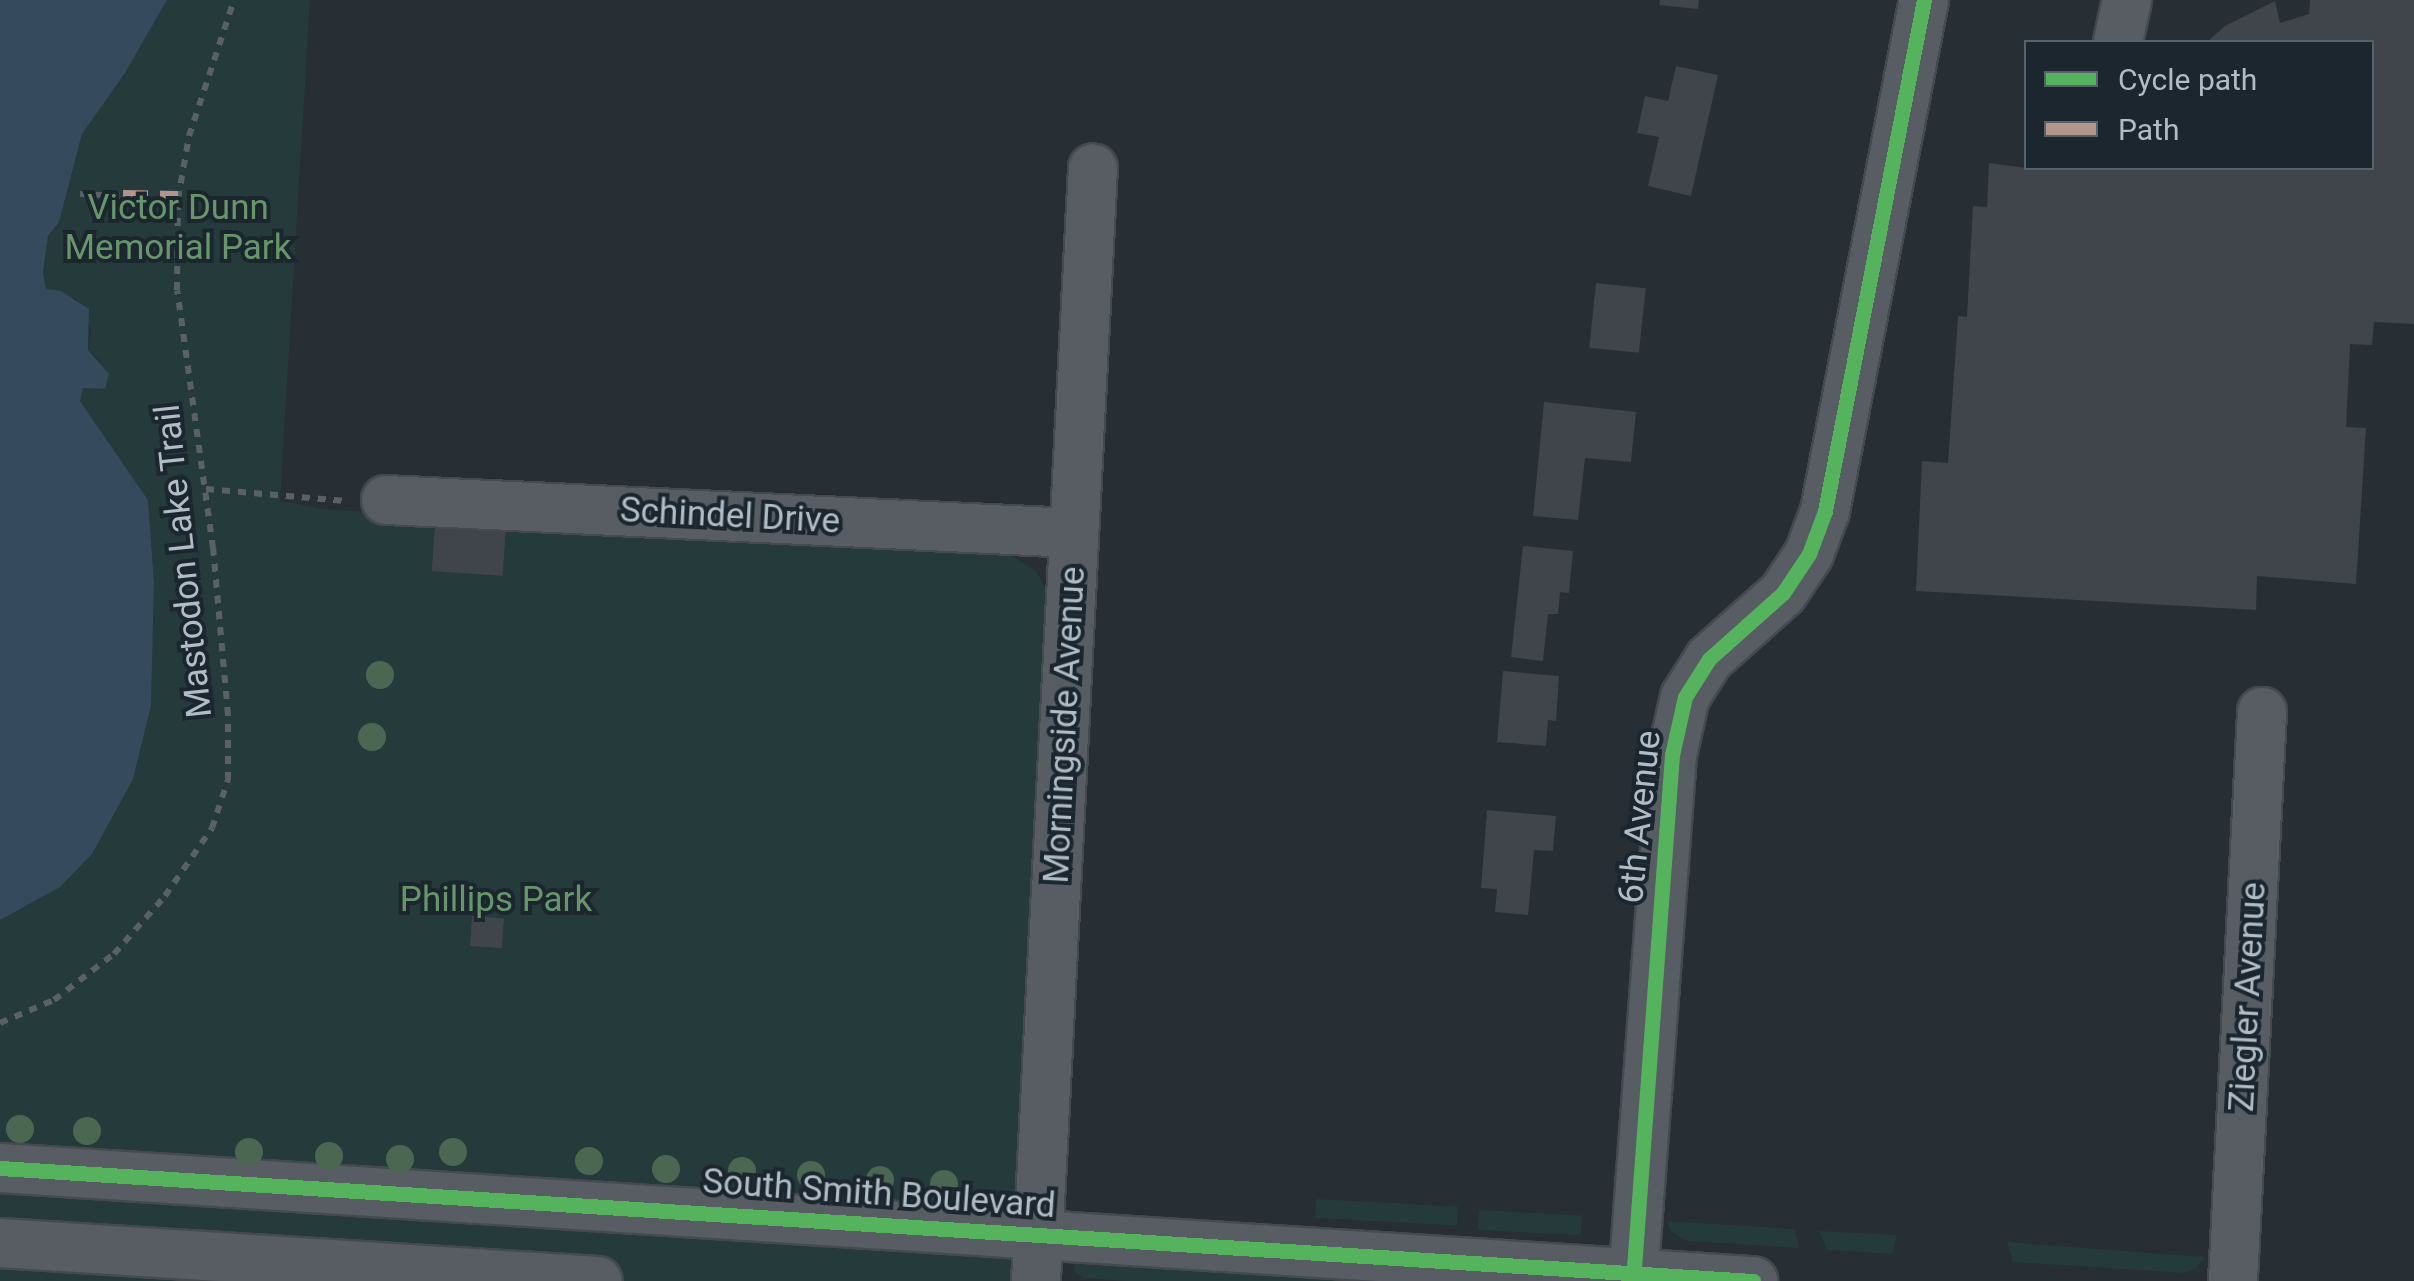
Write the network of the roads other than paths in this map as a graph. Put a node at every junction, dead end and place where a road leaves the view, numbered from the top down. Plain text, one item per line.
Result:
1 (1924, 0) edge
2 (2128, 0) edge
3 (2118, 40) edge
4 (1093, 168) dead end
5 (369, 501) road end
6 (1074, 533) junction
7 (2262, 712) dead end
8 (0, 1168) edge
9 (181, 1179) junction
10 (1038, 1234) junction
11 (0, 1244) edge
12 (177, 1254) junction
13 (1633, 1278) edge
14 (598, 1281) edge
15 (1036, 1281) edge
16 (1753, 1281) edge
17 (2233, 1281) edge

1 - 13 street, 6th Avenue
2 - 3 street
4 - 6 street, Morningside Avenue
5 - 6 street, Schindel Drive
6 - 10 street, Morningside Avenue
7 - 17 street, Ziegler Avenue
8 - 9 street, South Smith Boulevard
9 - 10 street, South Smith Boulevard
9 - 12 street
10 - 13 street, South Smith Boulevard
10 - 15 street, Morningside Avenue
11 - 12 street
12 - 14 street
13 - 16 street, South Smith Boulevard

